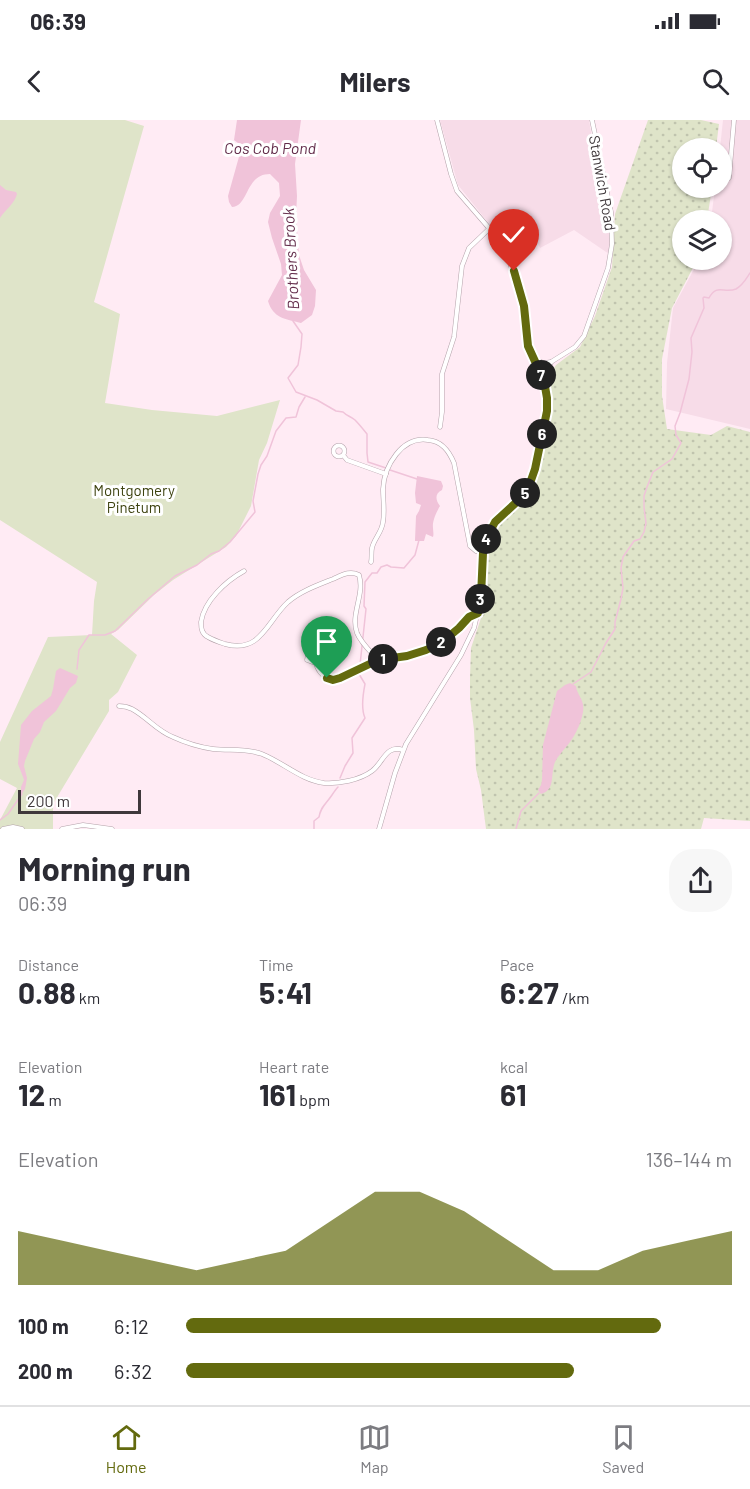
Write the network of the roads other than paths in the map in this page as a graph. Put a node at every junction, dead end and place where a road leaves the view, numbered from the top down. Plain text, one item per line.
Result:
1 (437, 120) edge
2 (592, 120) edge
3 (734, 120) edge
4 (732, 143) edge
5 (490, 228) junction
6 (535, 360) junction
7 (551, 362) junction
8 (544, 381) junction
9 (440, 427) dead end
10 (343, 455) dead end
11 (386, 474) junction
12 (483, 553) junction
13 (371, 562) dead end
14 (244, 571) dead end
15 (478, 613) junction
16 (378, 660) junction
17 (315, 663) dead end
18 (119, 706) dead end
19 (403, 750) junction
20 (3, 829) edge
21 (22, 829) edge
22 (62, 829) edge
23 (112, 829) edge
24 (379, 829) edge

1 - 5 street
2 - 7 street, Stanwich Road
3 - 4 street
5 - 6 street
5 - 9 street
6 - 7 street
6 - 8 street
7 - 8 street
8 - 12 street
10 - 11 street
11 - 12 street
11 - 13 street
12 - 15 street
14 - 16 street
15 - 16 street
15 - 19 street
16 - 17 street
18 - 19 street
19 - 24 street
20 - 21 street
22 - 23 street

